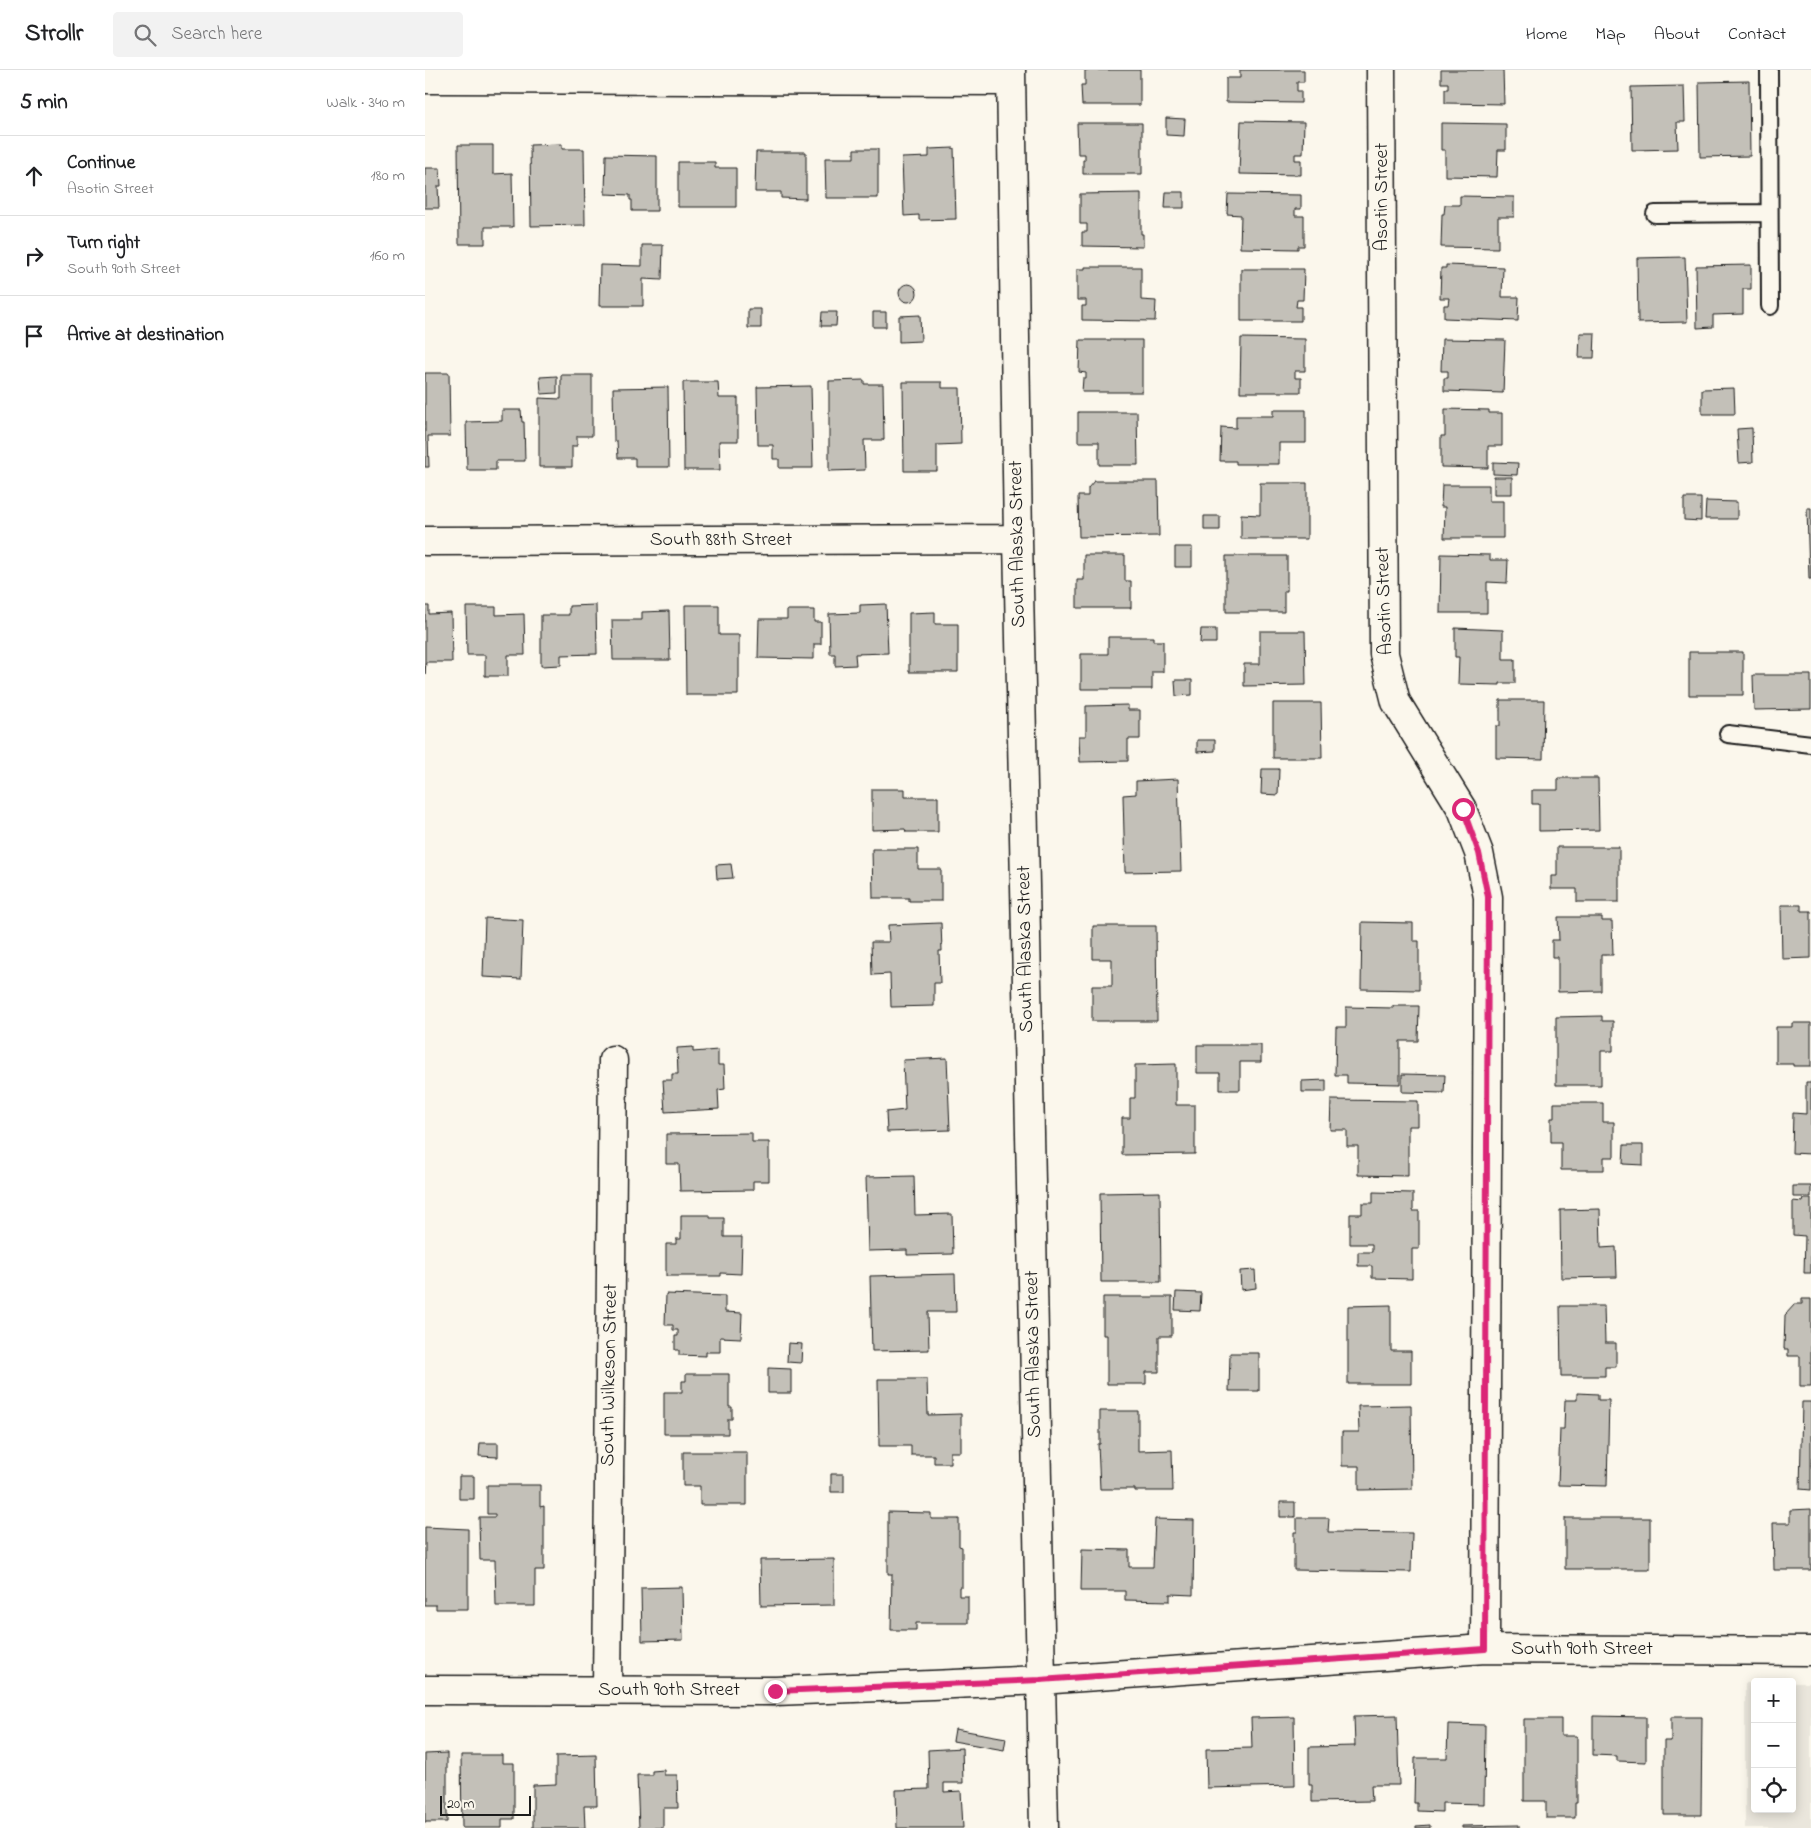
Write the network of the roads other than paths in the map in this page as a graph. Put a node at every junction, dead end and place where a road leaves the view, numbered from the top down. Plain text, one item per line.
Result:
1 (1381, 70) edge
2 (1769, 70) edge
3 (1011, 75) edge
4 (425, 79) edge
5 (1769, 213) junction
6 (1655, 214) dead end
7 (1770, 306) dead end
8 (1018, 539) junction
9 (425, 541) edge
10 (1728, 734) dead end
11 (1811, 744) edge
12 (613, 1060) dead end
13 (1485, 1649) junction
14 (1811, 1651) edge
15 (1040, 1680) junction
16 (607, 1689) junction
17 (425, 1690) edge
18 (1044, 1828) edge

1 - 13 street, Asotin Street
2 - 5 lane
3 - 4 street
3 - 8 street, South Alaska Street
5 - 6 lane
5 - 7 lane
8 - 9 street, South 88th Street
8 - 15 street, South Alaska Street
10 - 11 lane
12 - 16 street, South Wilkeson Street
13 - 14 street, South 90th Street
13 - 15 street, South 90th Street
15 - 16 street, South 90th Street
15 - 18 street, South Alaska Street
16 - 17 street, South 90th Street

